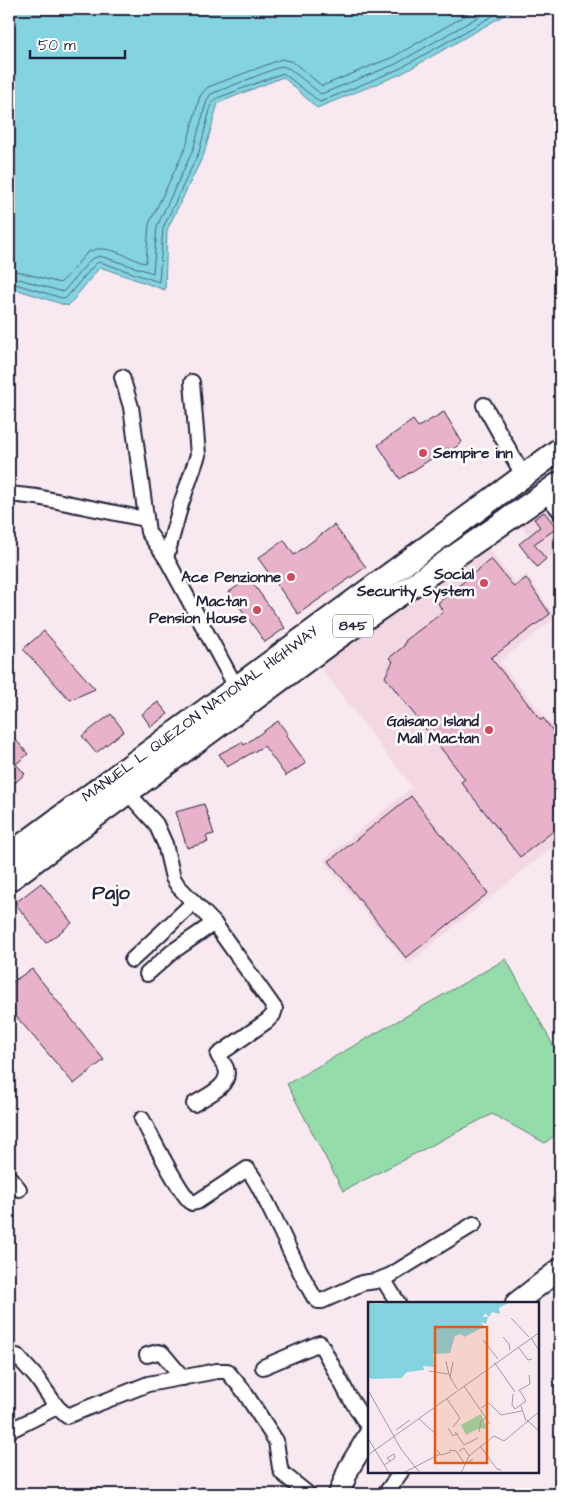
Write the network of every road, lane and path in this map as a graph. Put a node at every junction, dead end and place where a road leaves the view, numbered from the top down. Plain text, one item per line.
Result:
1 (122, 378) dead end
2 (192, 382) dead end
3 (484, 405) dead end
4 (560, 449) edge
5 (523, 476) junction
6 (552, 488) edge
7 (9, 494) edge
8 (560, 511) edge
9 (145, 519) junction
10 (166, 558) junction
11 (236, 687) junction
12 (143, 768) junction
13 (128, 793) junction
14 (9, 855) edge
15 (9, 880) edge
16 (194, 902) junction
17 (214, 923) junction
18 (132, 960) dead end
19 (147, 974) dead end
20 (194, 1104) dead end
21 (142, 1119) dead end
22 (9, 1176) edge
23 (20, 1189) dead end
24 (474, 1224) dead end
25 (560, 1269) edge
26 (383, 1279) junction
27 (397, 1302) edge
28 (517, 1302) edge
29 (147, 1355) dead end
30 (17, 1356) dead end
31 (263, 1367) dead end
32 (183, 1378) junction
33 (57, 1408) junction
34 (368, 1426) edge
35 (9, 1431) edge
36 (368, 1437) edge
37 (400, 1473) edge
38 (308, 1494) edge
39 (339, 1494) edge
40 (385, 1494) edge

1 - 9 street
2 - 10 street
3 - 5 street
4 - 5 main road, MANUEL L. QUEZON NATIONAL HIGHWAY / 845
5 - 11 main road, MANUEL L. QUEZON NATIONAL HIGHWAY / 845
6 - 8 street
6 - 12 main road, MANUEL L. QUEZON NATIONAL HIGHWAY / 845
7 - 9 street
9 - 10 street
10 - 11 street
11 - 12 main road, MANUEL L. QUEZON NATIONAL HIGHWAY / 845
12 - 13 main road, MANUEL L. QUEZON NATIONAL HIGHWAY / 845
12 - 14 main road, MANUEL L. QUEZON NATIONAL HIGHWAY / 845
13 - 15 main road, MANUEL L. QUEZON NATIONAL HIGHWAY / 845
13 - 16 street
16 - 17 street
16 - 18 street
17 - 19 street
17 - 20 street
21 - 26 street
22 - 23 street
24 - 26 street
25 - 28 street
26 - 27 street
29 - 32 street
30 - 33 street
31 - 34 street
32 - 33 street
32 - 38 street
33 - 35 street
36 - 39 street
37 - 40 street

